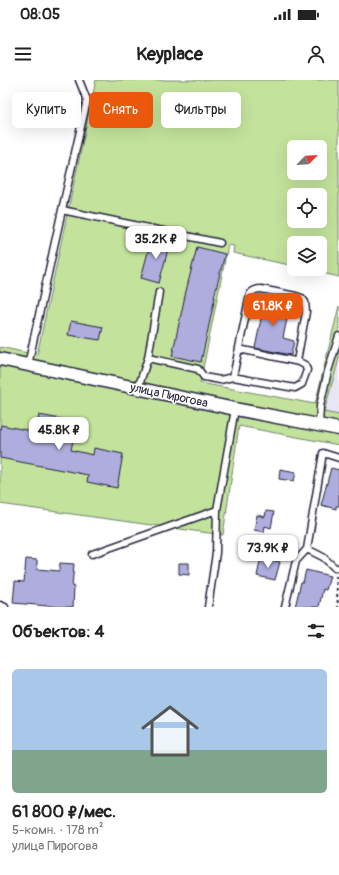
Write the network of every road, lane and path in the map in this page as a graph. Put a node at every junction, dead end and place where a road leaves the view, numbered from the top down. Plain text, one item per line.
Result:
1 (79, 80) edge
2 (62, 210) junction
3 (220, 243) dead end
4 (159, 292) dead end
5 (339, 336) edge
6 (239, 349) junction
7 (148, 358) junction
8 (0, 359) edge
9 (297, 361) junction
10 (28, 365) junction
11 (233, 377) junction
12 (138, 388) junction
13 (235, 409) junction
14 (319, 426) junction
15 (339, 429) edge
16 (339, 458) edge
17 (217, 510) junction
18 (307, 549) junction
19 (92, 554) dead end
20 (337, 568) edge
21 (0, 605) edge
22 (5, 607) edge
23 (208, 607) edge
24 (286, 607) edge
25 (338, 607) edge

1 - 2 lane
2 - 3 lane
2 - 10 lane
4 - 7 lane
5 - 14 lane
6 - 9 lane
6 - 9 lane
6 - 11 lane
7 - 11 lane
7 - 12 lane
8 - 10 street, улица Пирогова
9 - 11 lane
10 - 12 street, улица Пирогова
12 - 13 street, улица Пирогова
13 - 14 street, улица Пирогова
13 - 17 lane
14 - 15 street, улица Пирогова
16 - 18 lane
17 - 19 lane
17 - 23 lane
18 - 20 lane
18 - 24 lane
20 - 25 path
21 - 22 lane

